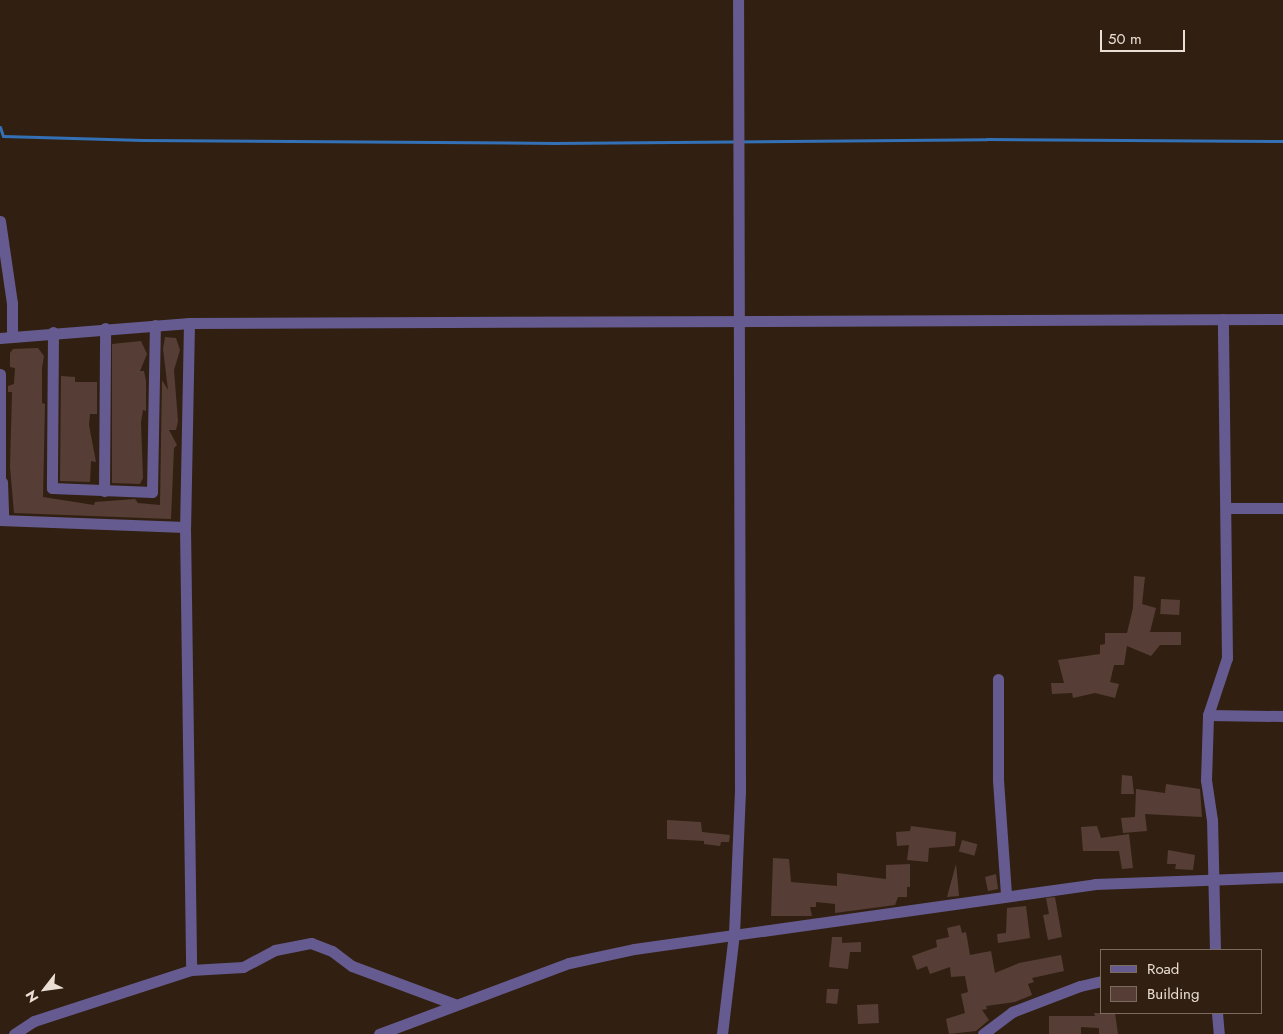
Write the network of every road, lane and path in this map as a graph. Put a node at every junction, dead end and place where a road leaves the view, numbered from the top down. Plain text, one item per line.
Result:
1 (738, 0) edge
2 (0, 221) edge
3 (1223, 319) junction
4 (1283, 319) edge
5 (739, 321) junction
6 (190, 323) junction
7 (155, 325) junction
8 (105, 328) junction
9 (53, 332) junction
10 (6, 338) edge
11 (0, 374) edge
12 (1, 482) edge
13 (104, 491) junction
14 (1226, 508) junction
15 (1283, 508) edge
16 (2, 520) edge
17 (185, 527) junction
18 (998, 679) dead end
19 (1208, 715) junction
20 (1283, 716) edge
21 (1283, 877) edge
22 (1214, 878) junction
23 (1006, 894) junction
24 (734, 934) junction
25 (1215, 949) edge
26 (191, 970) junction
27 (1100, 981) edge
28 (454, 1004) junction
29 (1217, 1014) edge
30 (393, 1032) edge
31 (14, 1034) edge
32 (379, 1034) edge
33 (722, 1034) edge
34 (983, 1034) edge
35 (1219, 1034) edge

1 - 5 street
2 - 10 street
3 - 4 street
3 - 5 street
3 - 14 street
5 - 6 street
5 - 24 street
6 - 7 street
6 - 17 street
7 - 8 street
7 - 13 street
8 - 9 street
8 - 13 street
9 - 10 street
9 - 13 street
11 - 12 street
12 - 16 street
14 - 15 street
14 - 19 street
16 - 17 street
17 - 26 street
18 - 23 street
19 - 20 street
19 - 22 street
21 - 22 street
22 - 23 street
22 - 25 street
23 - 24 street
24 - 28 street
24 - 33 street
26 - 28 street
26 - 31 street
27 - 34 street
28 - 30 street
29 - 35 street
30 - 32 street

